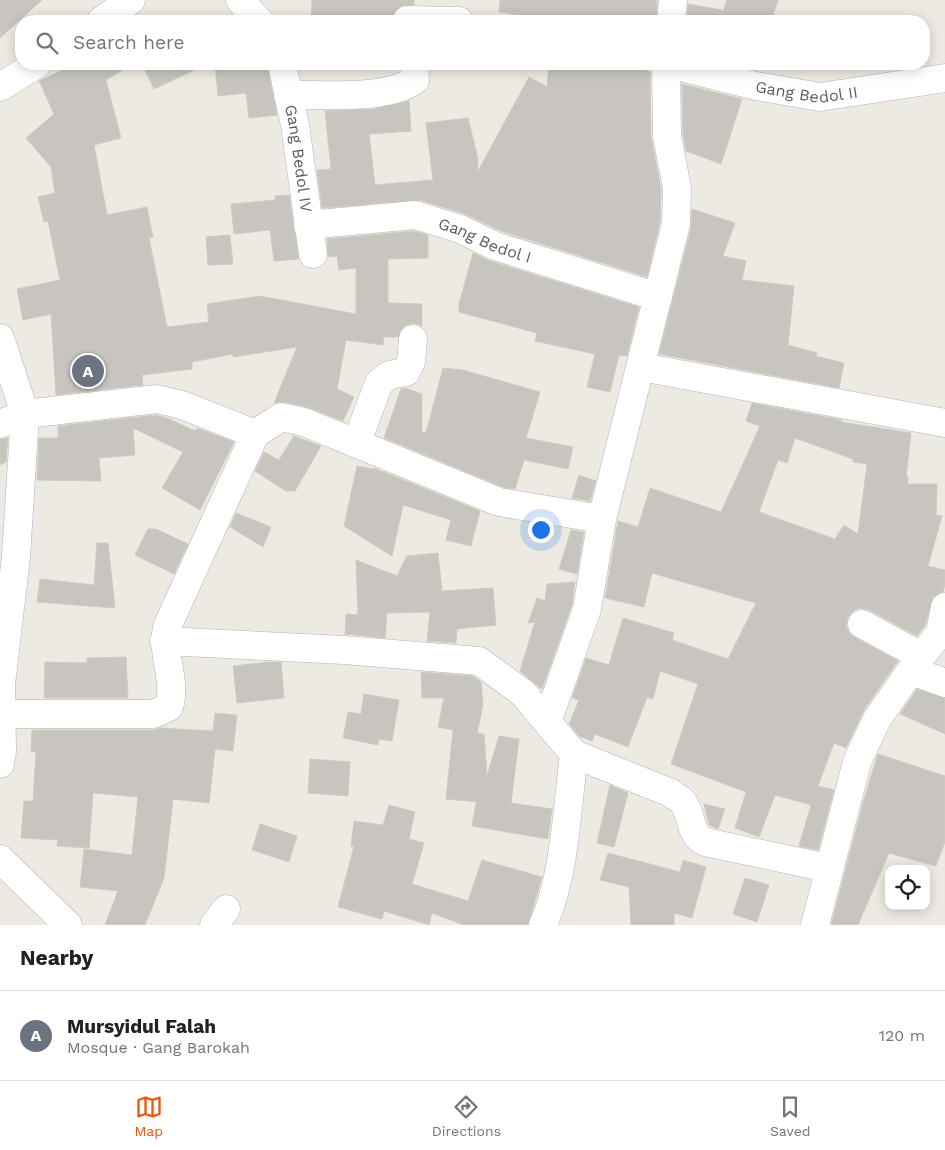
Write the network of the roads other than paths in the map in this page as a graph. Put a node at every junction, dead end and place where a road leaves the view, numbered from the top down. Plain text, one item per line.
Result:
1 (131, 0) edge
2 (240, 0) edge
3 (673, 0) edge
4 (110, 15) edge
5 (254, 15) edge
6 (672, 15) edge
7 (27, 70) edge
8 (283, 70) edge
9 (414, 70) edge
10 (668, 70) edge
11 (692, 70) edge
12 (945, 78) edge
13 (0, 87) edge
14 (288, 95) junction
15 (308, 225) junction
16 (313, 254) dead end
17 (658, 296) junction
18 (0, 338) edge
19 (413, 339) dead end
20 (641, 367) junction
21 (25, 414) junction
22 (945, 423) edge
23 (0, 424) edge
24 (255, 434) junction
25 (356, 444) junction
26 (602, 519) junction
27 (945, 607) edge
28 (862, 624) dead end
29 (164, 641) junction
30 (916, 664) junction
31 (945, 683) edge
32 (2, 714) junction
33 (547, 722) junction
34 (574, 754) junction
35 (0, 764) edge
36 (0, 859) edge
37 (828, 868) junction
38 (68, 925) edge
39 (542, 925) edge
40 (815, 925) edge

1 - 4 street
2 - 5 street
3 - 6 street
7 - 13 street
8 - 14 street, Gang Bedol IV
9 - 14 street
10 - 17 street
11 - 12 street, Gang Bedol II
14 - 15 street, Gang Bedol IV
15 - 16 street, Gang Bedol IV
15 - 17 street, Gang Bedol I
17 - 20 street
18 - 21 street
19 - 25 street
20 - 22 street
20 - 26 street
21 - 23 street
21 - 24 street
21 - 32 street
24 - 25 street
24 - 29 street
25 - 26 street
26 - 33 street
27 - 30 street
28 - 30 street
29 - 32 street
29 - 33 street
30 - 31 street
30 - 37 street
32 - 35 street
33 - 34 street
34 - 37 street
34 - 39 street
36 - 38 street
37 - 40 street

